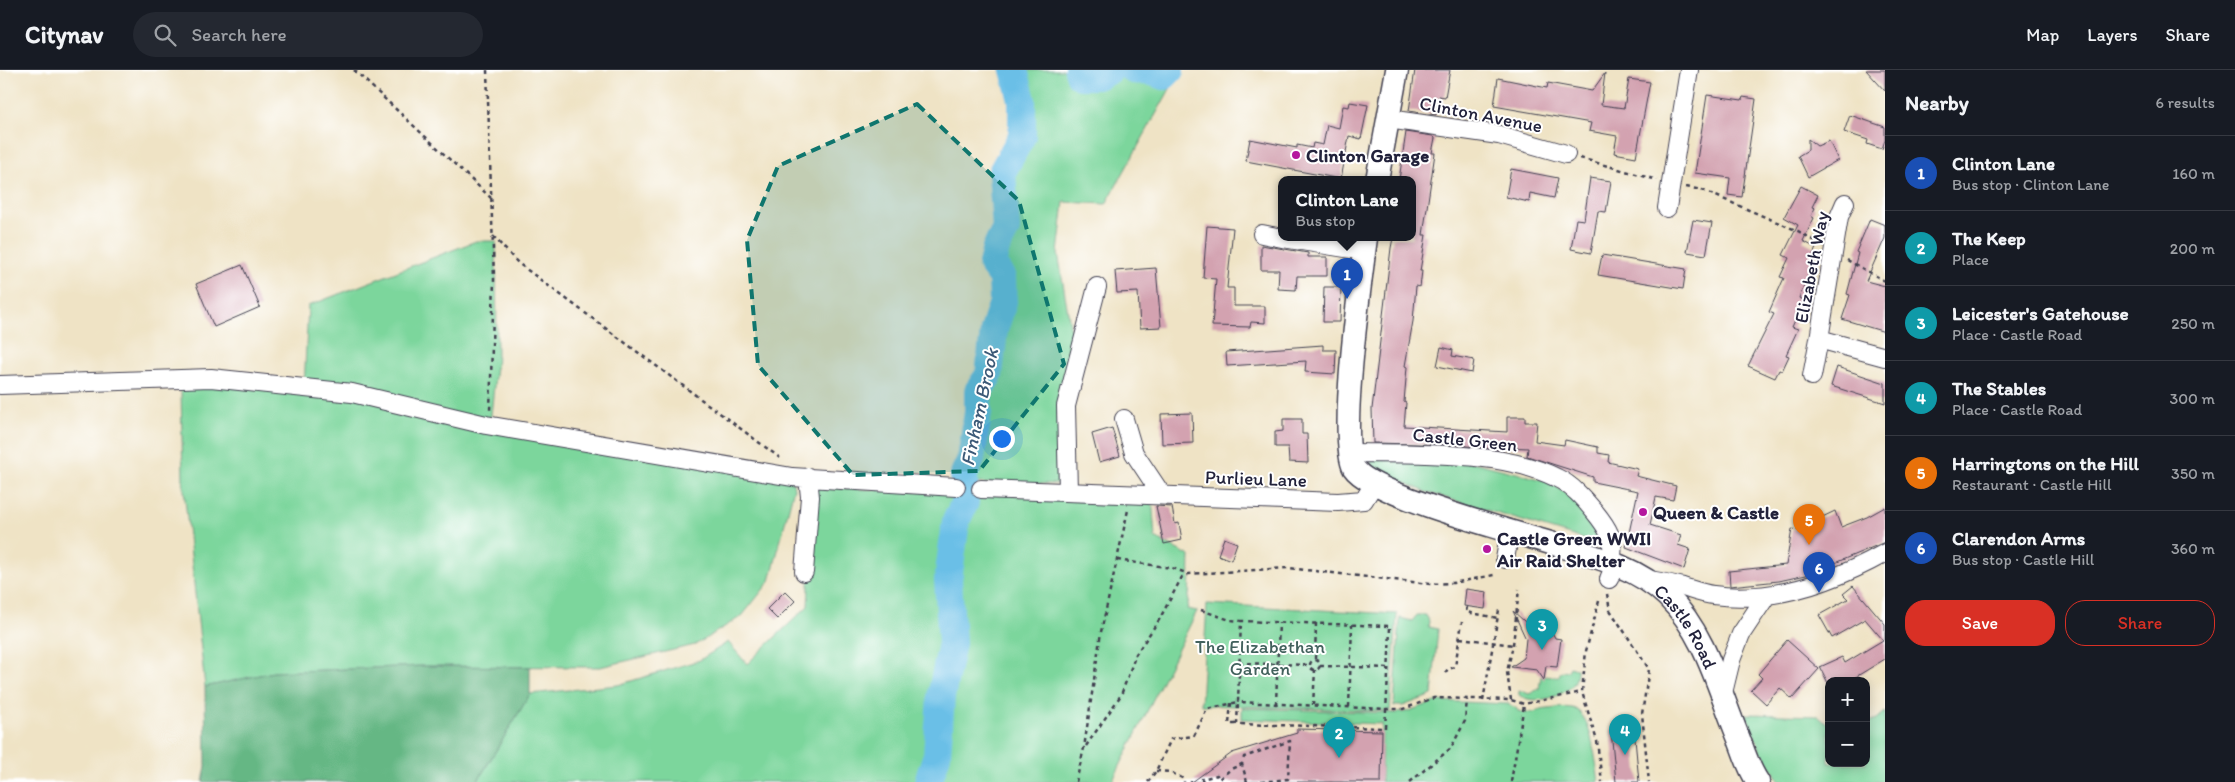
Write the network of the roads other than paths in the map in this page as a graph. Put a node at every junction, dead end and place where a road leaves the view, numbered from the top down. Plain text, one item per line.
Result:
1 (1397, 70) edge
2 (1688, 70) edge
3 (1388, 119) junction
4 (1566, 154) road end
5 (1378, 176) edge
6 (1845, 204) dead end
7 (1667, 208) dead end
8 (1262, 234) dead end
9 (1278, 237) edge
10 (1324, 241) edge
11 (1365, 244) edge
12 (1096, 287) dead end
13 (1819, 339) junction
14 (1885, 357) edge
15 (1812, 376) dead end
16 (0, 386) edge
17 (1124, 419) dead end
18 (1350, 452) junction
19 (800, 477) junction
20 (1374, 484) junction
21 (956, 487) dead end
22 (981, 489) dead end
23 (1068, 491) junction
24 (1162, 495) junction
25 (1510, 531) junction
26 (1885, 554) edge
27 (1505, 559) road end
28 (1612, 569) junction
29 (804, 572) dead end
30 (1642, 578) junction
31 (1767, 595) junction
32 (1722, 697) junction
33 (1758, 782) edge

1 - 3 main road
2 - 7 street
3 - 4 street, Clinton Avenue
3 - 5 main road
6 - 13 street, Elizabeth Way
8 - 9 street
10 - 11 street
11 - 18 main road
12 - 23 street
13 - 14 street, Elizabeth Way
13 - 15 street, Elizabeth Way
16 - 19 street
17 - 24 street
18 - 20 main road, Castle Road
18 - 28 street, Castle Green
19 - 21 street
19 - 29 street
20 - 24 street, Purlieu Lane
20 - 25 main road, Castle Road
22 - 23 street, Purlieu Lane
23 - 24 street, Purlieu Lane
25 - 27 street
25 - 28 main road, Castle Road
26 - 31 street
28 - 30 main road, Castle Road
30 - 31 street
30 - 32 main road, Castle Road
31 - 32 street
32 - 33 main road, Castle Road

